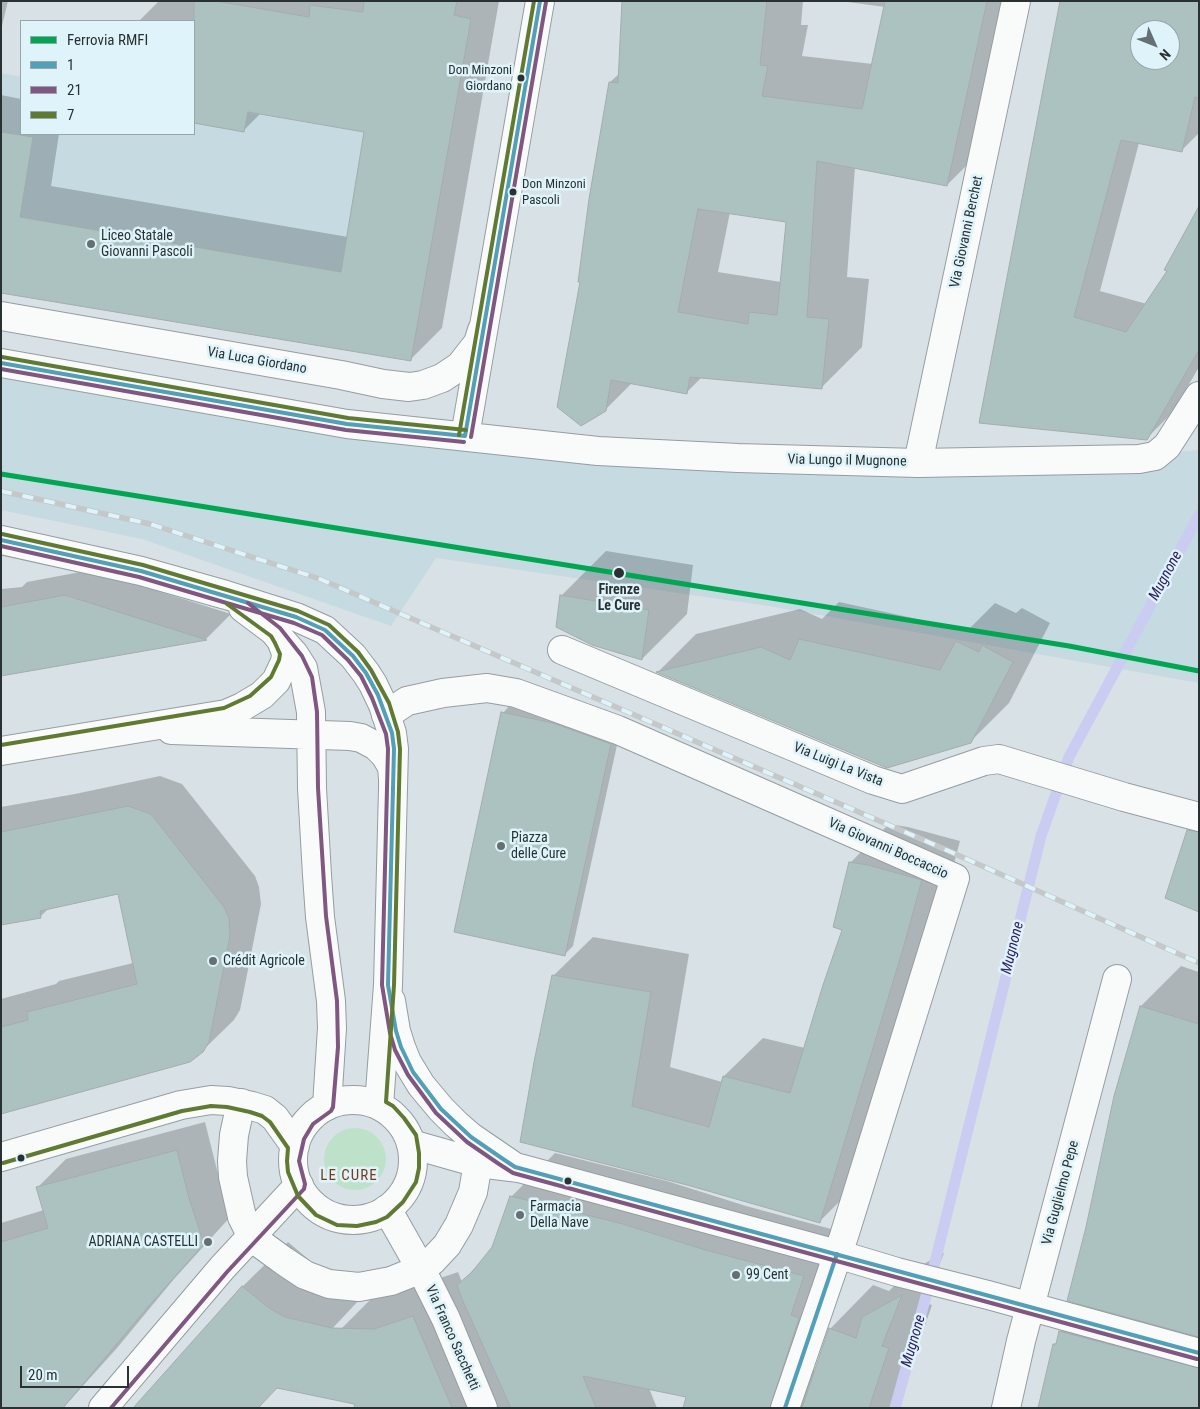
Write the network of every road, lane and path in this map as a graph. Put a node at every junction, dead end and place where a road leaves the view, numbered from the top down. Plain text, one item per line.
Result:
1 (540, 1) edge
2 (1016, 1) edge
3 (1, 316) edge
4 (484, 324) junction
5 (1, 363) edge
6 (1199, 396) edge
7 (465, 436) junction
8 (918, 463) junction
9 (1, 540) edge
10 (226, 595) junction
11 (275, 632) junction
12 (562, 650) dead end
13 (386, 715) junction
14 (131, 731) junction
15 (312, 733) junction
16 (1, 752) edge
17 (393, 779) junction
18 (1199, 817) edge
19 (1117, 979) dead end
20 (388, 985) junction
21 (241, 1103) junction
22 (327, 1106) junction
23 (379, 1106) junction
24 (411, 1144) junction
25 (295, 1146) junction
26 (1, 1157) edge
27 (478, 1163) junction
28 (515, 1167) junction
29 (299, 1185) junction
30 (387, 1209) junction
31 (252, 1235) junction
32 (838, 1254) junction
33 (421, 1269) junction
34 (1031, 1306) junction
35 (1199, 1353) edge
36 (103, 1408) edge
37 (483, 1408) edge
38 (785, 1408) edge
39 (1006, 1408) edge

1 - 4 street
2 - 8 street, Via Giovanni Berchet
3 - 4 street, Via Luca Giordano
4 - 7 street
5 - 7 street, Via Lungo il Mugnone
6 - 8 street, Via Lungo il Mugnone
7 - 8 street, Via Lungo il Mugnone
9 - 10 street
10 - 11 street
10 - 13 street
11 - 14 street
11 - 15 street
12 - 18 street, Via Luigi La Vista
13 - 17 street
13 - 32 street, Via Giovanni Boccaccio
14 - 15 street
14 - 16 street
15 - 17 street
15 - 22 street
17 - 20 street
19 - 34 street, Via Guglielmo Pepe
20 - 23 street
20 - 28 street
21 - 25 street
21 - 26 street
21 - 31 street
22 - 23 street
22 - 25 street
23 - 24 street
24 - 27 street
24 - 30 street
25 - 29 street
27 - 28 street
27 - 33 street
28 - 32 street
29 - 30 street
29 - 31 street
30 - 33 street
31 - 33 street
31 - 36 street
32 - 34 street
32 - 38 street, Via Giovanni Boccaccio
33 - 37 street, Via Franco Sacchetti
34 - 35 street
34 - 39 street, Via Guglielmo Pepe

